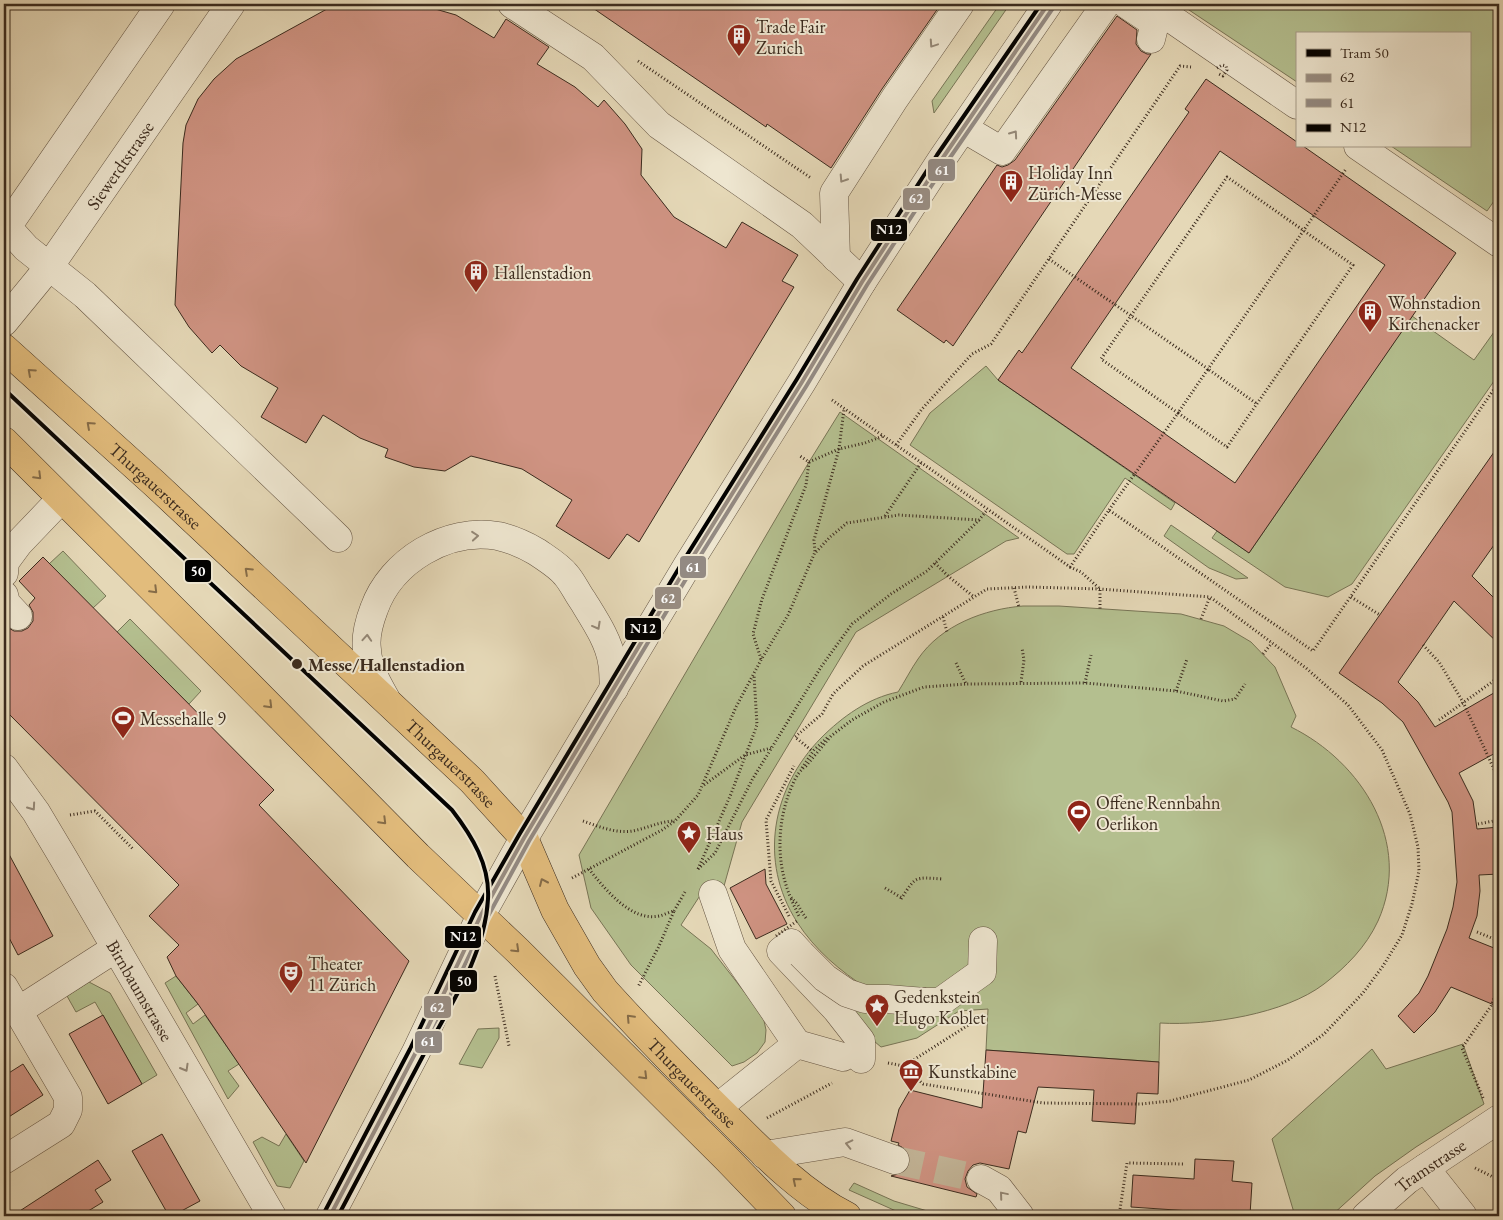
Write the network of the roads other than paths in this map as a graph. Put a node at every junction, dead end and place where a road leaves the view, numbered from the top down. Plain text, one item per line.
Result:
1 (161, 4) edge
2 (231, 4) edge
3 (512, 4) edge
4 (960, 4) edge
5 (1048, 4) edge
6 (1106, 4) edge
7 (1126, 4) edge
8 (1150, 4) edge
9 (1151, 39) dead end
10 (1296, 104) edge
11 (963, 128) junction
12 (1360, 148) edge
13 (1499, 243) edge
14 (836, 258) junction
15 (49, 267) junction
16 (862, 282) junction
17 (4, 322) edge
18 (4, 348) edge
19 (4, 442) edge
20 (61, 499) junction
21 (338, 538) dead end
22 (4, 573) edge
23 (614, 689) junction
24 (386, 700) junction
25 (4, 768) edge
26 (524, 838) junction
27 (700, 890) road end
28 (481, 915) junction
29 (983, 941) dead end
30 (116, 948) junction
31 (4, 986) edge
32 (18, 1010) junction
33 (797, 1044) junction
34 (717, 1108) junction
35 (1493, 1112) edge
36 (765, 1155) junction
37 (4, 1160) edge
38 (895, 1160) tunnel mouth
39 (1425, 1168) junction
40 (980, 1179) tunnel mouth
41 (839, 1214) edge
42 (272, 1216) edge
43 (330, 1216) edge
44 (782, 1216) edge
45 (1020, 1216) edge
46 (1366, 1216) edge
47 (1463, 1216) edge

1 - 15 street
2 - 15 street, Siewerdtstrasse
3 - 14 street
4 -> 14 street
5 - 11 street
11 -> 6 street
7 - 9 street
8 - 10 street
11 - 16 street
12 - 13 street
14 - 16 street
15 - 17 street, Siewerdtstrasse
15 - 21 street
16 - 23 street
24 -> 18 main road, Thurgauerstrasse
19 -> 20 main road, Thurgauerstrasse
20 - 22 street
20 -> 28 main road, Thurgauerstrasse
24 -> 23 street
23 - 26 street
24 - 26 main road, Thurgauerstrasse
25 -> 30 street, Birnbaumstrasse
26 - 28 street
34 -> 26 main road, Thurgauerstrasse
27 - 33 street
28 - 43 street
28 -> 44 main road, Thurgauerstrasse
29 - 33 street, bridge
30 - 32 street
30 -> 42 street, Birnbaumstrasse
31 - 32 street
32 - 37 street
33 - 34 street
34 - 36 main road, Thurgauerstrasse
35 - 39 street, Tramstrasse
38 -> 36 street
41 -> 36 main road, Thurgauerstrasse
39 - 46 street, Tramstrasse
39 - 47 street
45 -> 40 street

